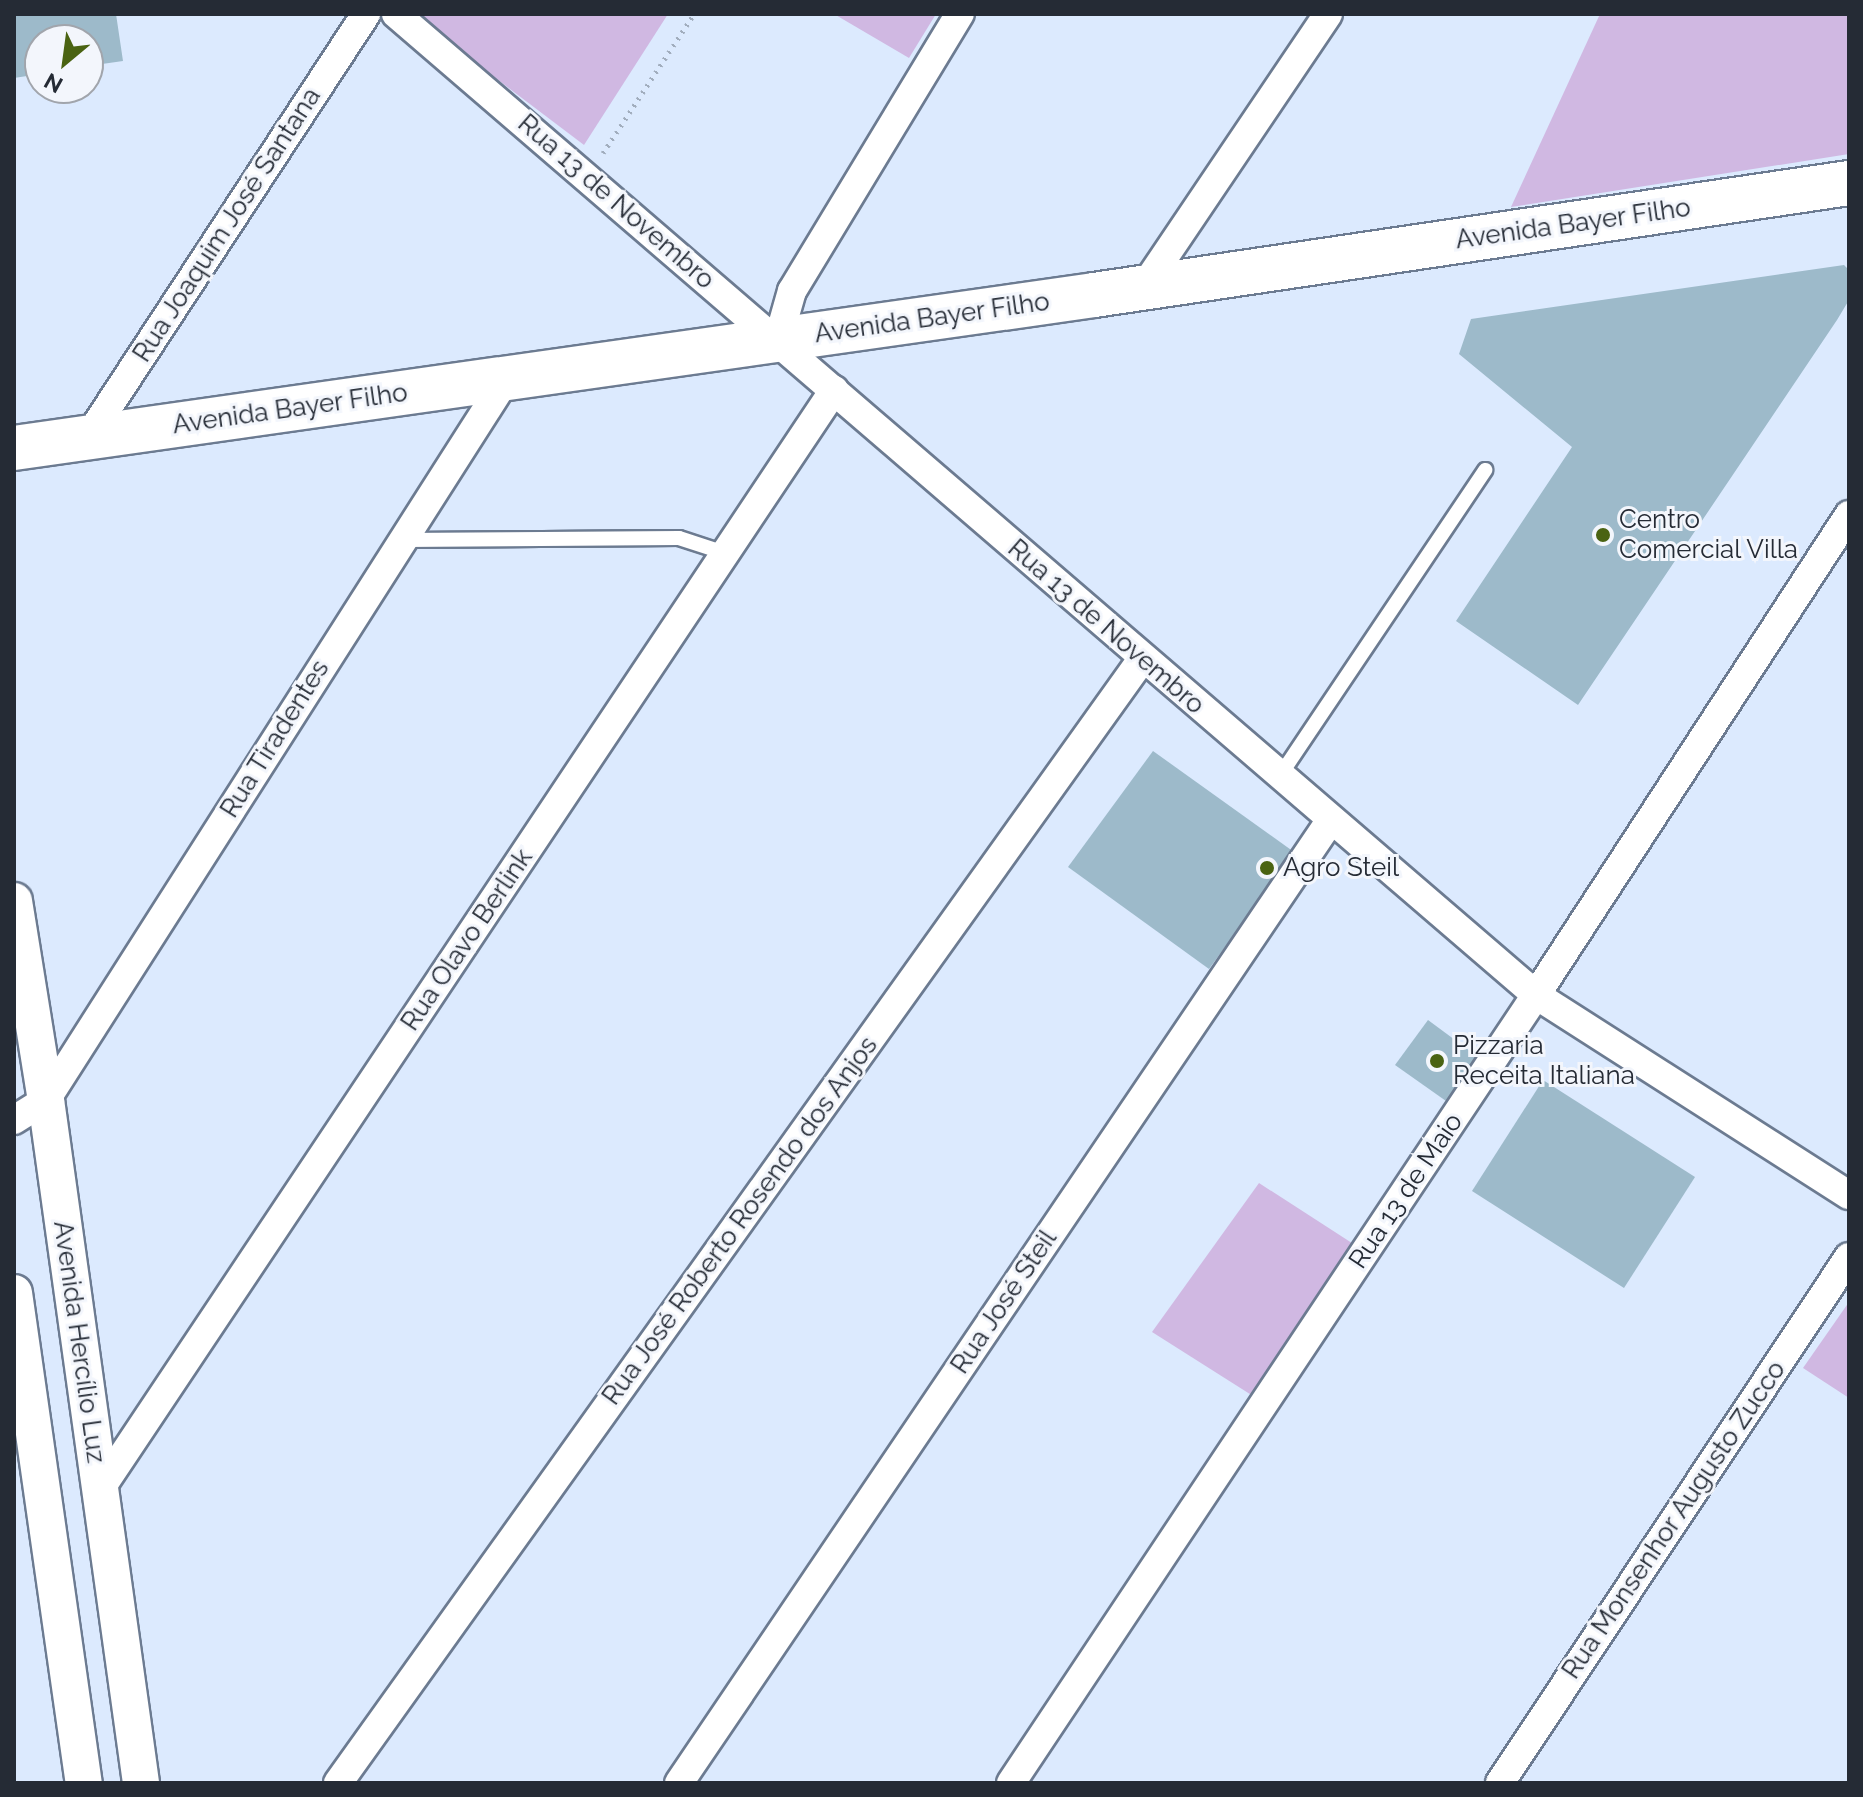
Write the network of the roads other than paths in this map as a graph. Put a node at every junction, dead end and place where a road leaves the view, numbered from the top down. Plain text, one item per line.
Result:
1 (366, 14) edge
2 (396, 14) edge
3 (960, 14) edge
4 (1328, 14) edge
5 (1849, 183) edge
6 (1144, 287) junction
7 (778, 340) junction
8 (506, 379) junction
9 (834, 390) junction
10 (89, 436) junction
11 (14, 448) edge
12 (1485, 470) dead end
13 (1849, 515) edge
14 (402, 540) junction
15 (725, 553) junction
16 (1142, 659) junction
17 (1279, 777) junction
18 (1330, 821) junction
19 (14, 901) edge
20 (1536, 995) junction
21 (46, 1100) junction
22 (14, 1120) edge
23 (1849, 1195) edge
24 (1849, 1257) edge
25 (14, 1293) edge
26 (99, 1491) junction
27 (84, 1783) edge
28 (141, 1783) edge
29 (338, 1783) edge
30 (679, 1783) edge
31 (1011, 1783) edge
32 (1500, 1783) edge

1 - 10 street, Rua Joaquim José Santana
2 - 7 street, Rua 13 de Novembro
3 - 7 street
4 - 6 street
5 - 6 main road, Avenida Bayer Filho
6 - 7 main road, Avenida Bayer Filho
7 - 8 main road, Avenida Bayer Filho
7 - 9 street, Rua 13 de Novembro
8 - 10 main road, Avenida Bayer Filho
8 - 14 street, Rua Tiradentes
9 - 15 street, Rua Olavo Berlink
9 - 16 street, Rua 13 de Novembro
10 - 11 main road, Avenida Bayer Filho
12 - 17 lane
13 - 20 street, Rua 13 de Maio
14 - 15 lane
14 - 21 street, Rua Tiradentes
15 - 26 street, Rua Olavo Berlink
16 - 17 street, Rua 13 de Novembro
16 - 29 street, Rua José Roberto Rosendo dos Anjos
17 - 18 street, Rua 13 de Novembro
18 - 20 street, Rua 13 de Novembro
18 - 30 street, Rua José Steil
19 - 21 street, Avenida Hercílio Luz
20 - 23 street, Rua 13 de Novembro
20 - 31 street, Rua 13 de Maio
21 - 22 street
21 - 26 street, Avenida Hercílio Luz
24 - 32 street, Rua Monsenhor Augusto Zucco
25 - 27 street
26 - 28 street, Avenida Hercílio Luz

